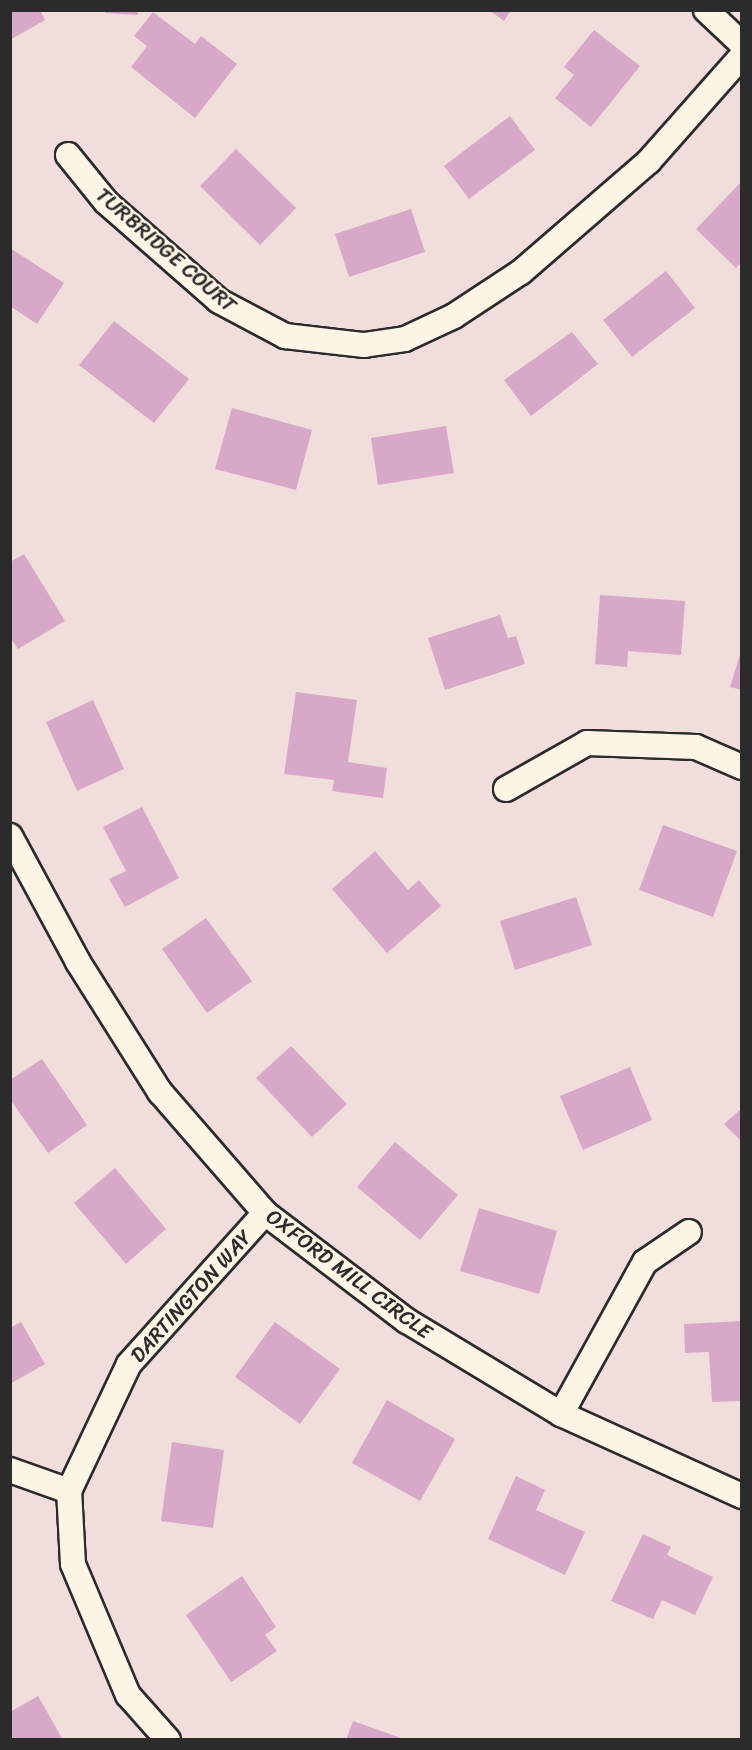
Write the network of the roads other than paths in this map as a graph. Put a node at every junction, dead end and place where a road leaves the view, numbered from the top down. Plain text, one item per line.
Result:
1 (706, 10) edge
2 (741, 44) edge
3 (741, 56) edge
4 (68, 155) dead end
5 (741, 767) edge
6 (506, 789) dead end
7 (10, 836) edge
8 (265, 1213) junction
9 (689, 1232) dead end
10 (561, 1414) junction
11 (10, 1470) edge
12 (69, 1491) junction
13 (741, 1496) edge
14 (168, 1740) edge

1 - 2 street
3 - 4 street, TURBRIDGE COURT
5 - 6 street
7 - 8 street, OXFORD MILL CIRCLE
8 - 10 street, OXFORD MILL CIRCLE
8 - 12 street, DARTINGTON WAY
9 - 10 street
10 - 13 street, OXFORD MILL CIRCLE
11 - 12 street
12 - 14 street, DARTINGTON WAY

